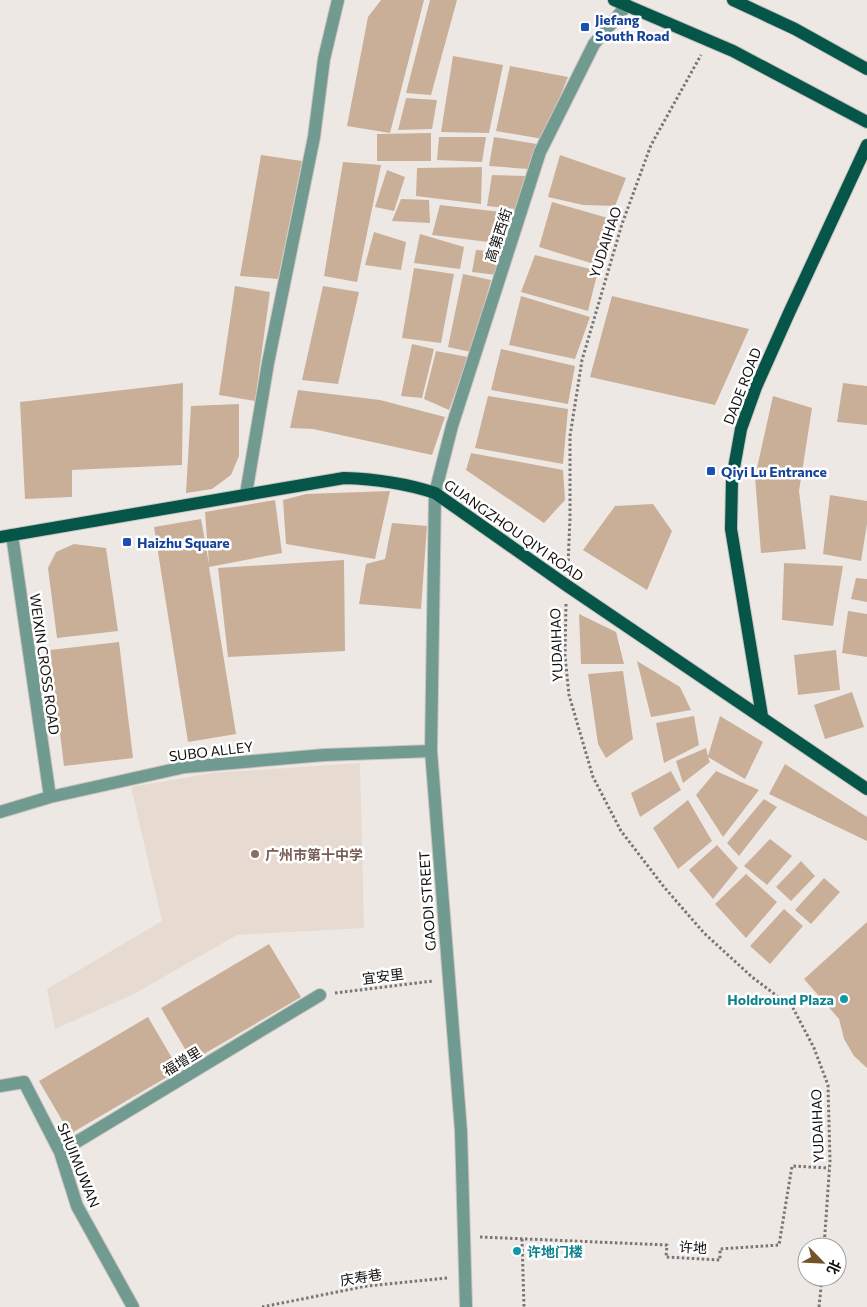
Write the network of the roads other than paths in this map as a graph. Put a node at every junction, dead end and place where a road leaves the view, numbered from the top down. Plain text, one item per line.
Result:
1 (338, 0) edge
2 (614, 0) edge
3 (733, 0) edge
4 (627, 5) junction
5 (867, 69) edge
6 (867, 122) edge
7 (867, 145) edge
8 (435, 493) junction
9 (246, 494) junction
10 (6, 536) edge
11 (762, 716) junction
12 (431, 752) junction
13 (867, 789) edge
14 (50, 797) junction
15 (0, 812) edge
16 (320, 995) road end
17 (0, 1086) edge
18 (60, 1152) junction
19 (133, 1307) edge
20 (466, 1307) edge

1 - 9 street
2 - 4 main road
3 - 5 main road
4 - 6 main road
4 - 8 street, 高第西街
7 - 11 main road, DADE ROAD
8 - 9 main road, GUANGZHOU QIYI ROAD
8 - 11 main road, GUANGZHOU QIYI ROAD
8 - 12 street, GAODI STREET
9 - 10 main road, GUANGZHOU QIYI ROAD
10 - 14 street, WEIXIN CROSS ROAD
11 - 13 main road, GUANGZHOU QIYI ROAD
12 - 14 street, SUBO ALLEY
12 - 20 street, GAODI STREET
14 - 15 street, SUBO ALLEY
16 - 18 street, 福增里
17 - 18 street, SHUIMUWAN
18 - 19 street, SHUIMUWAN

